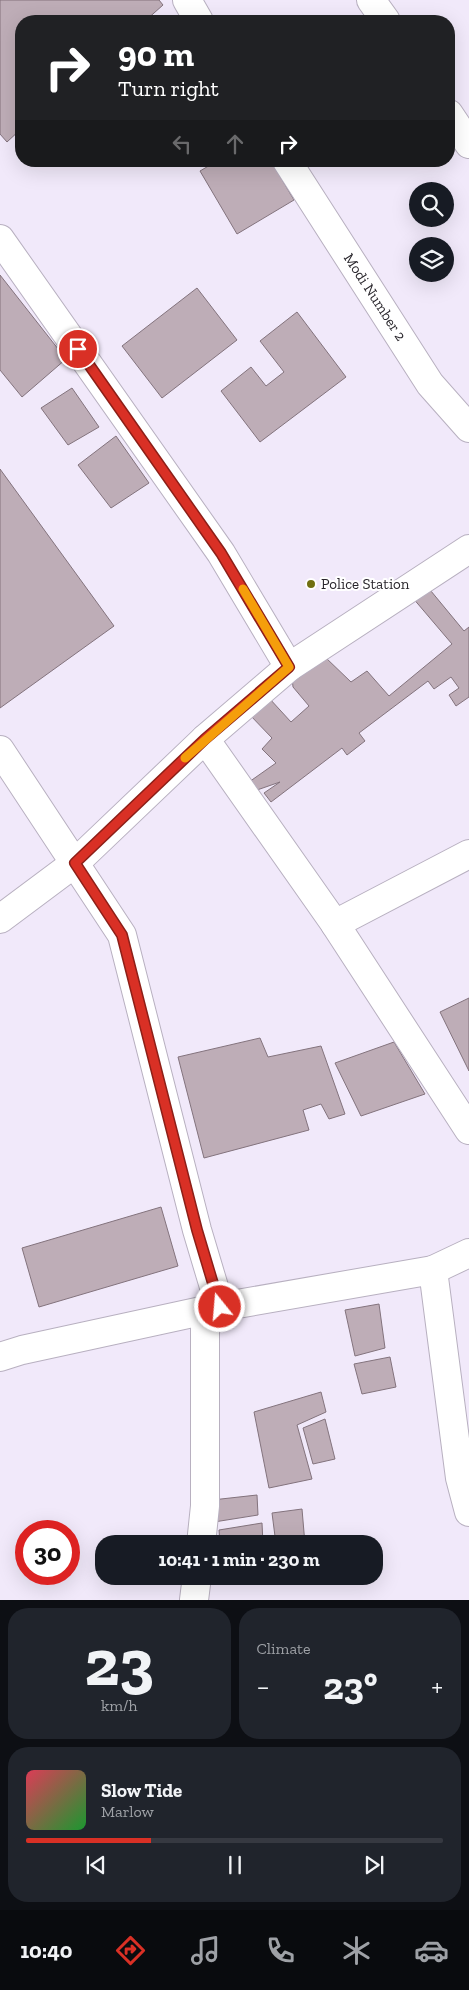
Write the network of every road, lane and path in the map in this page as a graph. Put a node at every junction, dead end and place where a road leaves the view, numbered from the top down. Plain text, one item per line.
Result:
1 (187, 0) edge
2 (371, 0) edge
3 (196, 15) edge
4 (382, 15) edge
5 (455, 123) edge
6 (469, 144) edge
7 (291, 167) edge
8 (0, 239) edge
9 (469, 428) edge
10 (469, 549) edge
11 (289, 667) junction
12 (205, 739) junction
13 (0, 750) edge
14 (469, 854) edge
15 (75, 863) junction
16 (0, 920) edge
17 (335, 924) junction
18 (469, 1130) edge
19 (469, 1253) edge
20 (433, 1270) junction
21 (213, 1309) junction
22 (0, 1357) edge
23 (469, 1512) edge
24 (202, 1535) edge
25 (196, 1585) edge
26 (194, 1600) edge

1 - 3 street
2 - 4 street
5 - 6 street
7 - 9 street, Modi Number 2
8 - 11 street
10 - 11 street
11 - 12 street
12 - 15 street
12 - 17 street
13 - 15 street
14 - 17 street
15 - 16 street
15 - 21 street
17 - 18 street
19 - 20 street
20 - 21 street
20 - 23 street
21 - 22 street
21 - 24 street
25 - 26 street

